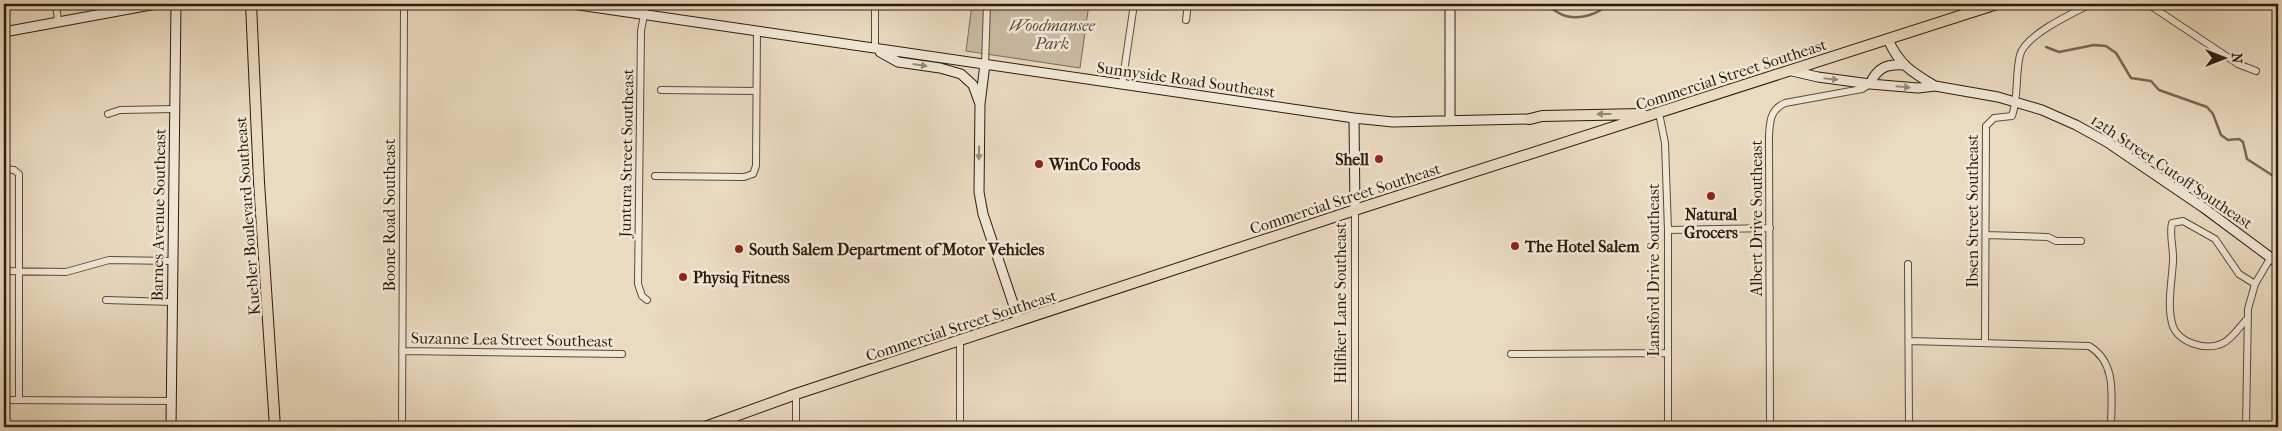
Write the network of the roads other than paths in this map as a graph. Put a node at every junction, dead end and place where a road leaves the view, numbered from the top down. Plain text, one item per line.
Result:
1 (56, 4) edge
2 (156, 4) edge
3 (176, 4) edge
4 (251, 4) edge
5 (404, 4) edge
6 (572, 4) edge
7 (646, 4) edge
8 (875, 4) edge
9 (987, 4) edge
10 (1134, 4) edge
11 (1188, 4) edge
12 (1450, 4) edge
13 (1997, 4) edge
14 (2091, 4) edge
15 (2148, 4) edge
16 (644, 15) junction
17 (1186, 20) dead end
18 (58, 22) junction
19 (757, 31) junction
20 (4, 32) edge
21 (1888, 40) junction
22 (875, 48) junction
23 (985, 64) junction
24 (1903, 65) junction
25 (1792, 71) junction
26 (2256, 71) dead end
27 (1122, 84) junction
28 (1870, 84) junction
29 (1935, 86) junction
30 (661, 90) dead end
31 (756, 91) junction
32 (2016, 101) junction
33 (980, 104) junction
34 (175, 109) junction
35 (108, 114) dead end
36 (1656, 114) junction
37 (1354, 118) junction
38 (1530, 119) joint
39 (1450, 120) junction
40 (4, 169) edge
41 (655, 176) dead end
42 (1355, 211) junction
43 (1770, 228) junction
44 (1668, 230) junction
45 (1986, 235) junction
46 (2081, 241) dead end
47 (2274, 260) edge
48 (173, 261) junction
49 (1908, 264) dead end
50 (4, 271) edge
51 (19, 271) junction
52 (2255, 284) junction
53 (106, 300) dead end
54 (647, 300) dead end
55 (172, 302) junction
56 (2247, 319) junction
57 (1019, 321) junction
58 (960, 341) junction
59 (1909, 341) junction
60 (1985, 342) junction
61 (402, 351) junction
62 (1668, 353) junction
63 (622, 354) dead end
64 (1511, 354) dead end
65 (796, 394) junction
66 (4, 400) edge
67 (19, 400) junction
68 (171, 401) junction
69 (171, 427) edge
70 (276, 427) edge
71 (402, 427) edge
72 (705, 427) edge
73 (796, 427) edge
74 (960, 427) edge
75 (1356, 427) edge
76 (1668, 427) edge
77 (1770, 427) edge
78 (1909, 427) edge
79 (2111, 427) edge
80 (2246, 427) edge

1 - 18 street
2 - 18 main road
3 - 34 main road, Barnes Avenue Southeast
4 - 70 main road, Kuebler Boulevard Southeast
5 - 61 street, Boone Road Southeast
6 - 16 main road, Sunnyside Road Southeast
7 - 16 street, Juntura Street Southeast
8 - 22 street
9 - 23 street
10 - 27 street
11 - 17 street
12 - 39 main road
13 - 21 main road, Commercial Street Southeast
14 - 32 street
15 - 26 street
16 - 19 main road, Sunnyside Road Southeast
16 - 54 street, Juntura Street Southeast
18 - 20 main road
19 - 22 main road, Sunnyside Road Southeast
19 - 31 street
21 - 24 main road, 12th Street Cutoff Southeast
21 - 25 main road, Commercial Street Southeast
22 - 23 main road, Sunnyside Road Southeast
22 -> 33 main road
23 - 27 main road, Sunnyside Road Southeast
23 - 33 main road
24 - 28 main road
24 - 29 main road, 12th Street Cutoff Southeast
25 -> 28 main road, 12th Street Cutoff Southeast
25 - 36 main road, Commercial Street Southeast
27 - 37 main road, Sunnyside Road Southeast
28 -> 29 main road, 12th Street Cutoff Southeast
28 - 43 street, Albert Drive Southeast
29 - 32 main road, 12th Street Cutoff Southeast
30 - 31 street
31 - 41 street
32 - 45 street, Ibsen Street Southeast
32 - 47 main road, 12th Street Cutoff Southeast
33 -> 57 main road
34 - 35 street
34 - 48 main road, Barnes Avenue Southeast
36 -> 38 main road
36 - 42 main road, Commercial Street Southeast
36 - 44 street, Lansford Drive Southeast
37 - 39 main road, Sunnyside Road Southeast
37 - 42 main road, Hilfiker Lane Southeast
38 - 39 main road, Sunnyside Road Southeast
40 - 51 street
42 - 57 main road, Commercial Street Southeast
42 - 75 street, Hilfiker Lane Southeast
43 - 44 street
43 - 77 street, Albert Drive Southeast
44 - 62 street, Lansford Drive Southeast
45 - 46 street
45 - 60 street, Ibsen Street Southeast
47 - 52 street
48 - 51 street
48 - 55 main road, Barnes Avenue Southeast
49 - 59 street
50 - 51 street
51 - 67 street
52 - 56 street
52 - 56 street
53 - 55 street
55 - 68 main road, Barnes Avenue Southeast
56 - 80 street
57 - 58 main road, Commercial Street Southeast
58 - 65 main road, Commercial Street Southeast
58 - 74 street
59 - 60 street
59 - 78 street
60 - 79 street
61 - 63 street, Suzanne Lea Street Southeast
61 - 71 street, Boone Road Southeast
62 - 64 street
62 - 76 street, Lansford Drive Southeast
65 - 72 main road, Commercial Street Southeast
65 - 73 street
66 - 67 street
67 - 68 street
68 - 69 main road, Barnes Avenue Southeast

